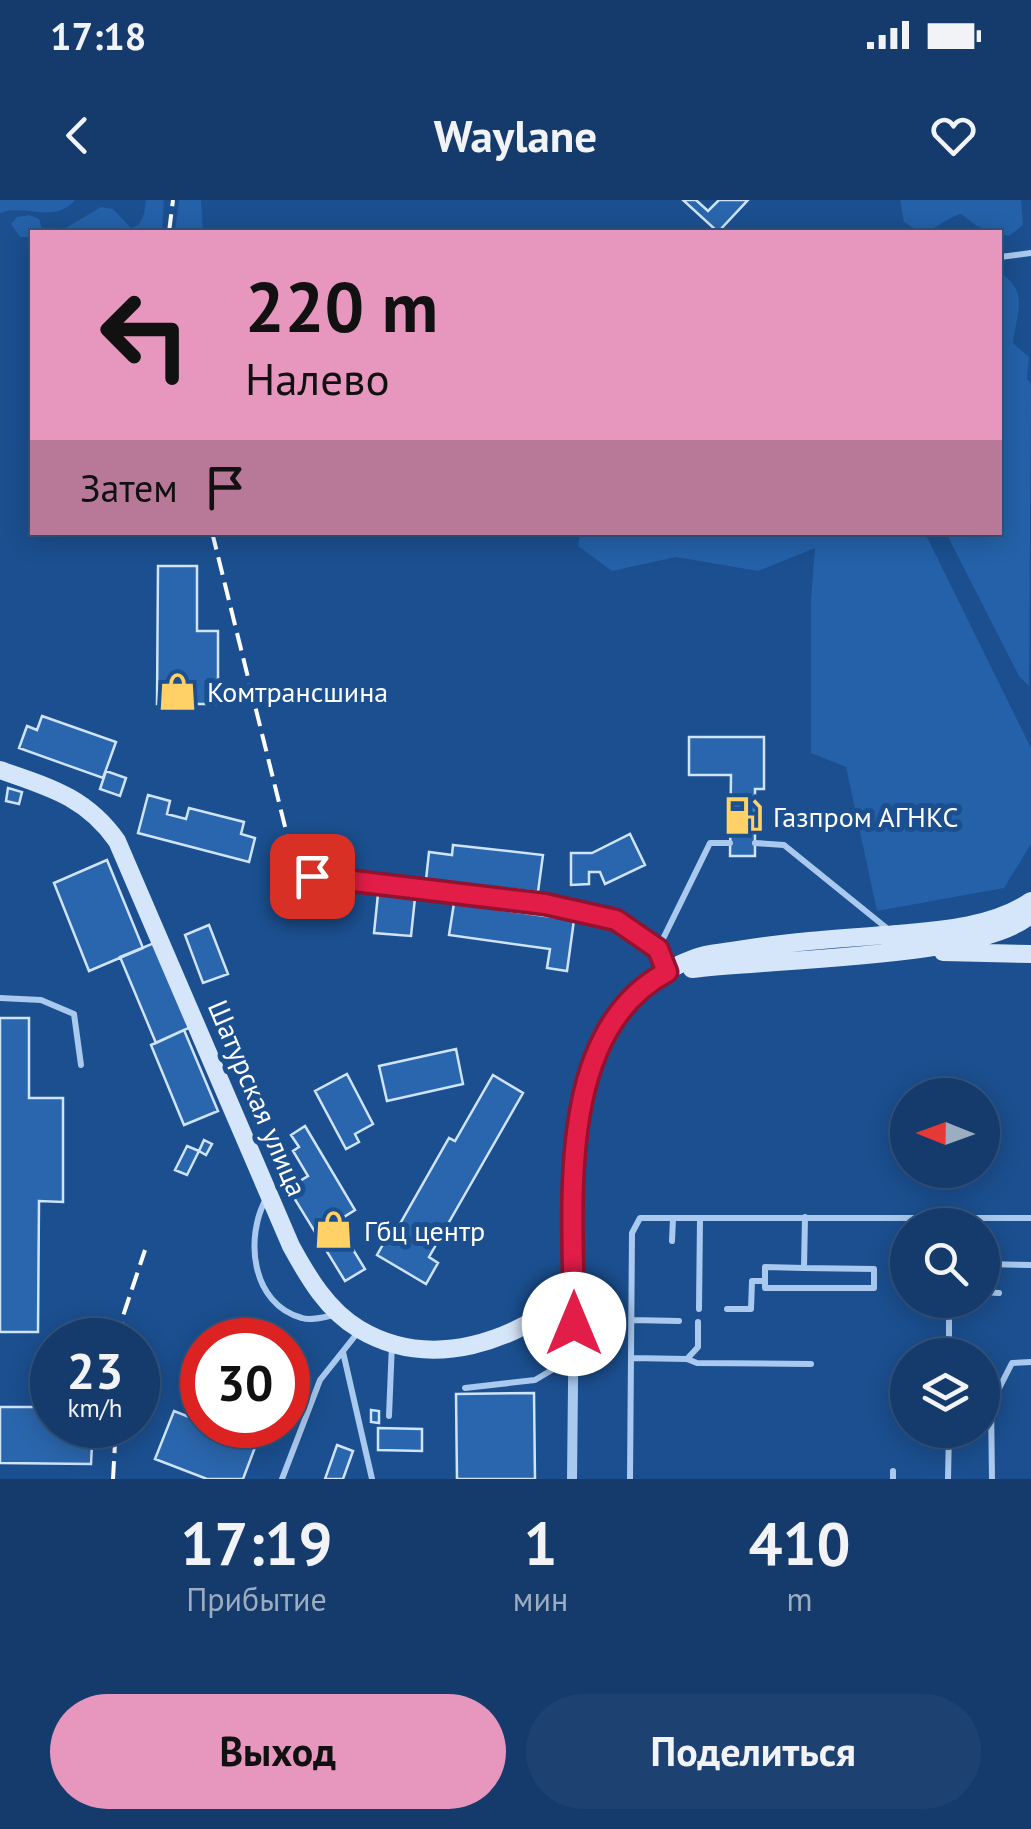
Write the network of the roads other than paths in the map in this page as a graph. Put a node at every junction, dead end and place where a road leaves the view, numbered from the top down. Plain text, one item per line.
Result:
1 (1031, 254) edge
2 (1002, 256) edge
3 (0, 770) edge
4 (730, 842) dead end
5 (755, 843) dead end
6 (312, 876) dead end
7 (1031, 902) edge
8 (1024, 920) edge
9 (894, 934) junction
10 (658, 949) junction
11 (918, 949) junction
12 (1031, 954) edge
13 (667, 972) junction
14 (0, 998) edge
15 (81, 1065) dead end
16 (269, 1194) junction
17 (672, 1218) junction
18 (700, 1218) junction
19 (805, 1218) junction
20 (1031, 1218) edge
21 (1000, 1219) edge
22 (890, 1220) edge
23 (672, 1241) dead end
24 (1000, 1264) edge
25 (1031, 1264) edge
26 (804, 1268) junction
27 (765, 1281) junction
28 (574, 1290) junction
29 (699, 1309) dead end
30 (727, 1309) dead end
31 (340, 1314) junction
32 (632, 1320) junction
33 (678, 1320) dead end
34 (698, 1322) dead end
35 (360, 1330) junction
36 (392, 1342) junction
37 (343, 1351) junction
38 (573, 1358) junction
39 (631, 1358) junction
40 (686, 1359) junction
41 (1031, 1362) edge
42 (810, 1364) dead end
43 (465, 1388) dead end
44 (388, 1416) dead end
45 (948, 1448) edge
46 (282, 1479) edge
47 (372, 1479) edge
48 (572, 1479) edge
49 (630, 1479) edge
50 (948, 1479) edge
51 (992, 1479) edge

1 - 2 lane
3 - 16 main road, Шатурская улица
4 - 10 lane
5 - 9 lane
6 - 10 lane
7 - 8 main road
8 - 9 main road
8 - 11 main road
9 - 13 main road
10 - 13 lane
11 - 12 main road
11 - 13 main road
13 - 28 main road
14 - 15 lane
16 - 31 main road, Шатурская улица
16 - 31 lane
17 - 18 lane
17 - 23 lane
17 - 32 lane
18 - 19 lane
18 - 29 lane
19 - 22 lane
19 - 26 lane
20 - 21 lane
24 - 25 lane
26 - 27 lane
26 - 27 lane
27 - 30 lane
28 - 36 main road, Шатурская улица
28 - 38 street
31 - 35 main road, Шатурская улица
32 - 33 lane
32 - 39 lane
34 - 40 lane
35 - 36 main road, Шатурская улица
35 - 37 lane
36 - 44 lane
37 - 46 lane
37 - 47 lane
38 - 43 lane
38 - 48 street
39 - 40 lane
39 - 49 lane
40 - 42 lane
41 - 51 lane
45 - 50 lane

